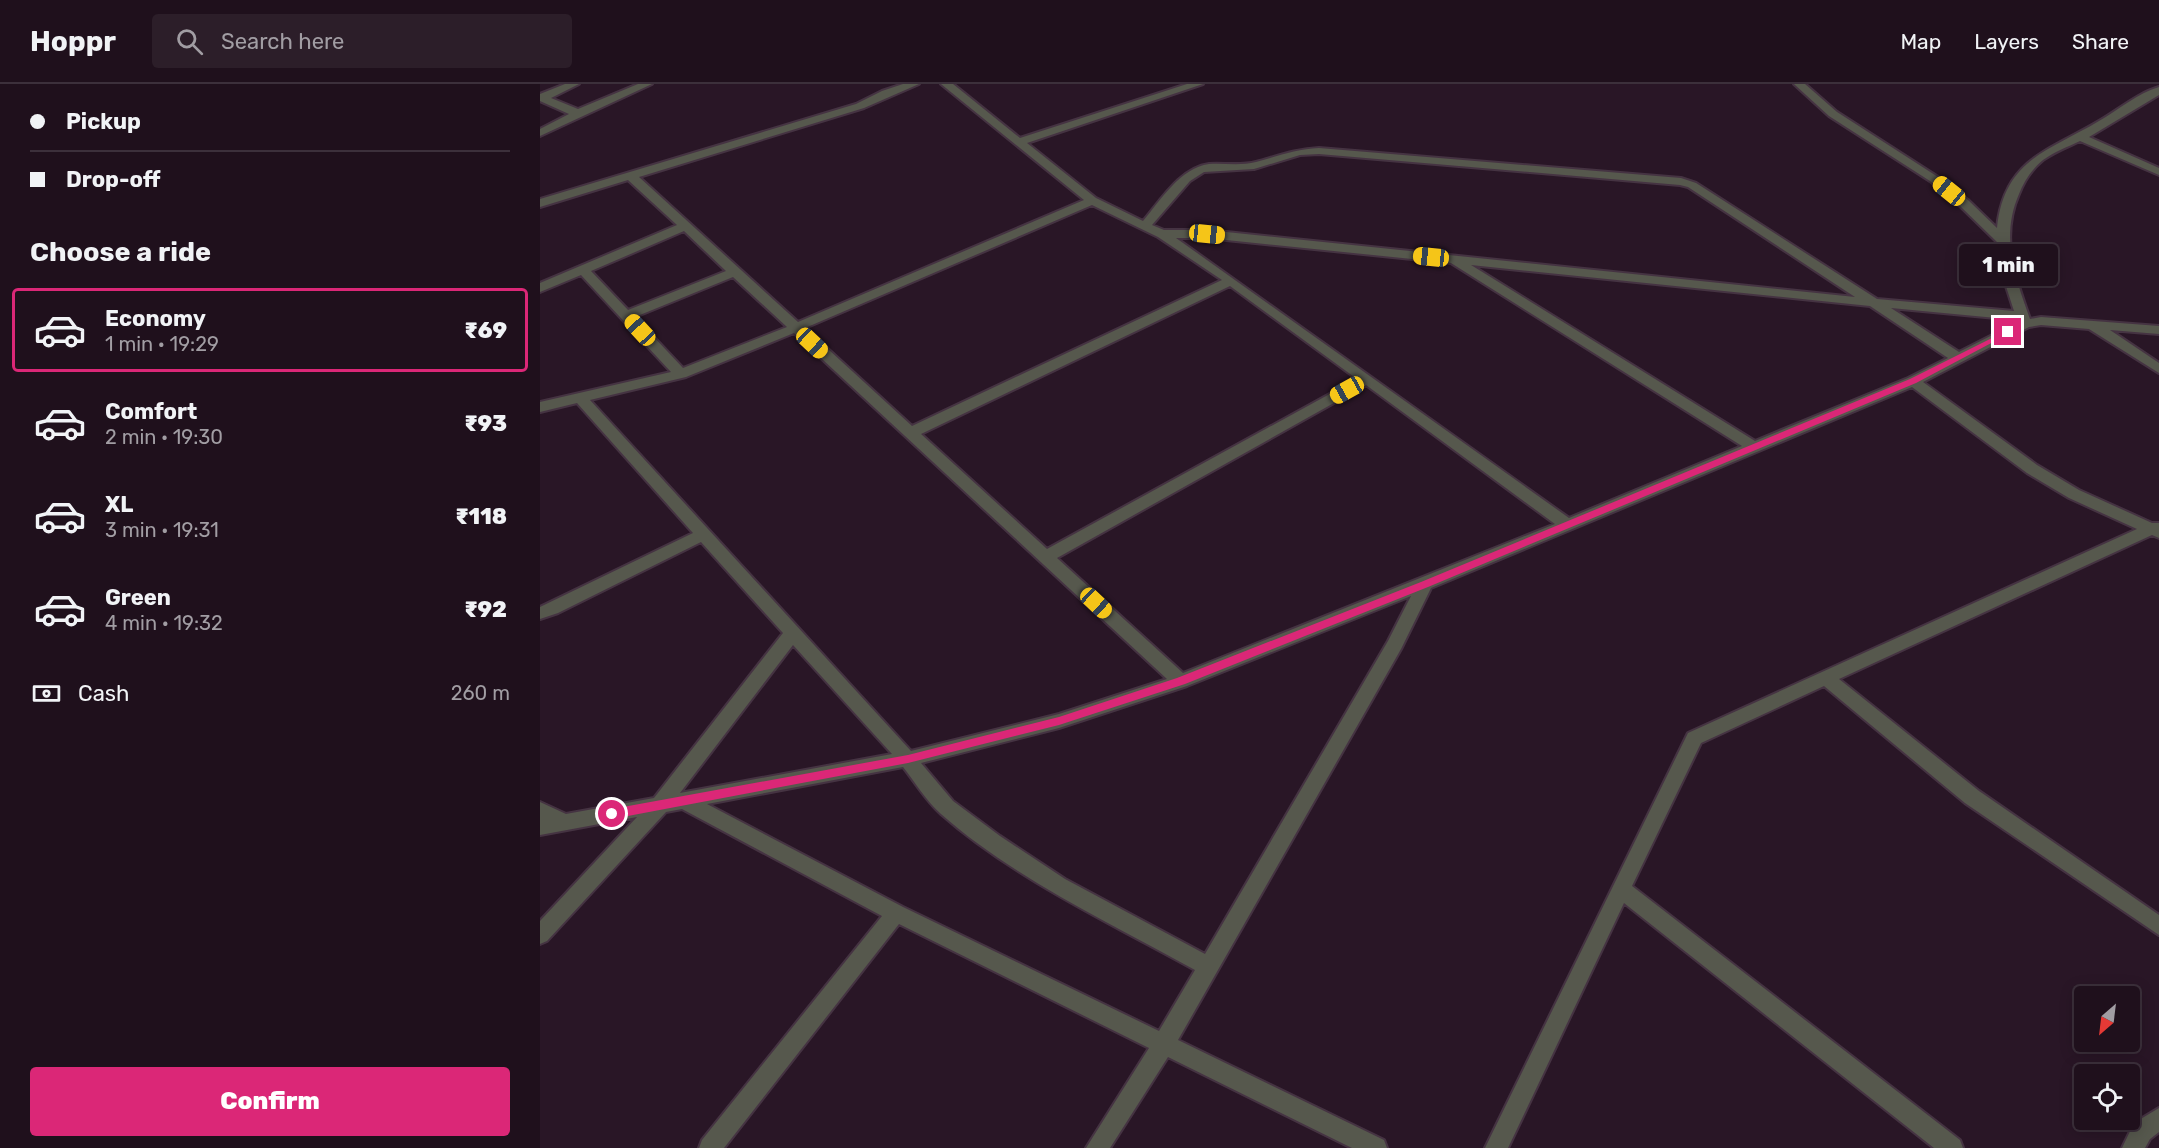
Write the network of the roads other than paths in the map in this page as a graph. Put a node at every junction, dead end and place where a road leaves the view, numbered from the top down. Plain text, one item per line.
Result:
1 (574, 84) edge
2 (647, 84) edge
3 (914, 84) edge
4 (946, 84) edge
5 (1198, 84) edge
6 (1799, 84) edge
7 (2159, 90) edge
8 (541, 98) edge
9 (579, 114) junction
10 (540, 133) edge
11 (2079, 137) junction
12 (1018, 142) junction
13 (2159, 172) edge
14 (631, 176) junction
15 (1092, 201) junction
16 (540, 203) edge
17 (685, 226) junction
18 (1145, 226) junction
19 (1162, 234) junction
20 (2001, 239) junction
21 (1453, 259) junction
22 (583, 270) junction
23 (734, 272) junction
24 (1231, 281) junction
25 (540, 288) edge
26 (1875, 303) junction
27 (626, 316) junction
28 (2024, 320) junction
29 (2093, 325) junction
30 (795, 328) junction
31 (2159, 330) edge
32 (1958, 358) junction
33 (2159, 369) edge
34 (681, 374) junction
35 (1367, 379) junction
36 (1913, 381) junction
37 (580, 398) junction
38 (540, 407) edge
39 (910, 433) junction
40 (1754, 447) junction
41 (1568, 525) junction
42 (2157, 530) edge
43 (704, 534) junction
44 (1045, 557) junction
45 (1425, 584) junction
46 (540, 613) edge
47 (793, 633) junction
48 (1825, 677) junction
49 (1181, 681) junction
50 (908, 759) junction
51 (685, 801) junction
52 (659, 806) junction
53 (540, 810) edge
54 (565, 823) junction
55 (540, 827) edge
56 (1621, 889) junction
57 (896, 913) junction
58 (2159, 926) edge
59 (540, 935) edge
60 (1208, 966) junction
61 (1163, 1045) junction
62 (2159, 1119) edge
63 (710, 1148) edge
64 (1096, 1148) edge
65 (1376, 1148) edge
66 (1496, 1148) edge
67 (1952, 1148) edge
68 (2133, 1148) edge

1 - 8 street
2 - 9 street
3 - 14 street
4 - 12 street
5 - 12 street
6 - 20 street
7 - 11 street
8 - 9 street
9 - 10 street
11 - 13 street
11 - 20 street
12 - 15 street
14 - 16 street
14 - 17 street
15 - 18 street
15 - 30 street
17 - 22 street
17 - 23 street
18 - 19 street
18 - 26 street
19 - 21 street
19 - 24 street
20 - 28 street
21 - 26 street
21 - 40 street
22 - 25 street
22 - 27 street
23 - 27 street
23 - 30 street
24 - 35 street
24 - 39 street
26 - 28 street
26 - 32 street
27 - 34 street
28 - 29 street
28 - 32 street
29 - 31 street
29 - 33 street
30 - 34 street
30 - 39 street
32 - 36 street
34 - 37 street
35 - 41 street
35 - 44 street
36 - 40 street
36 - 42 street
37 - 38 street
37 - 43 street
39 - 44 street
40 - 41 street
41 - 45 street
42 - 48 street
43 - 46 street
43 - 47 street
44 - 49 street
45 - 49 street
45 - 60 street
47 - 50 street
47 - 52 street
48 - 56 street
48 - 58 street
49 - 50 street
50 - 51 street
50 - 60 street
51 - 52 street
51 - 57 street
52 - 54 street
52 - 59 street
53 - 54 street
54 - 55 street
56 - 66 street
56 - 67 street
57 - 61 street
57 - 63 street
60 - 61 street
61 - 64 street
61 - 65 street
62 - 68 street

